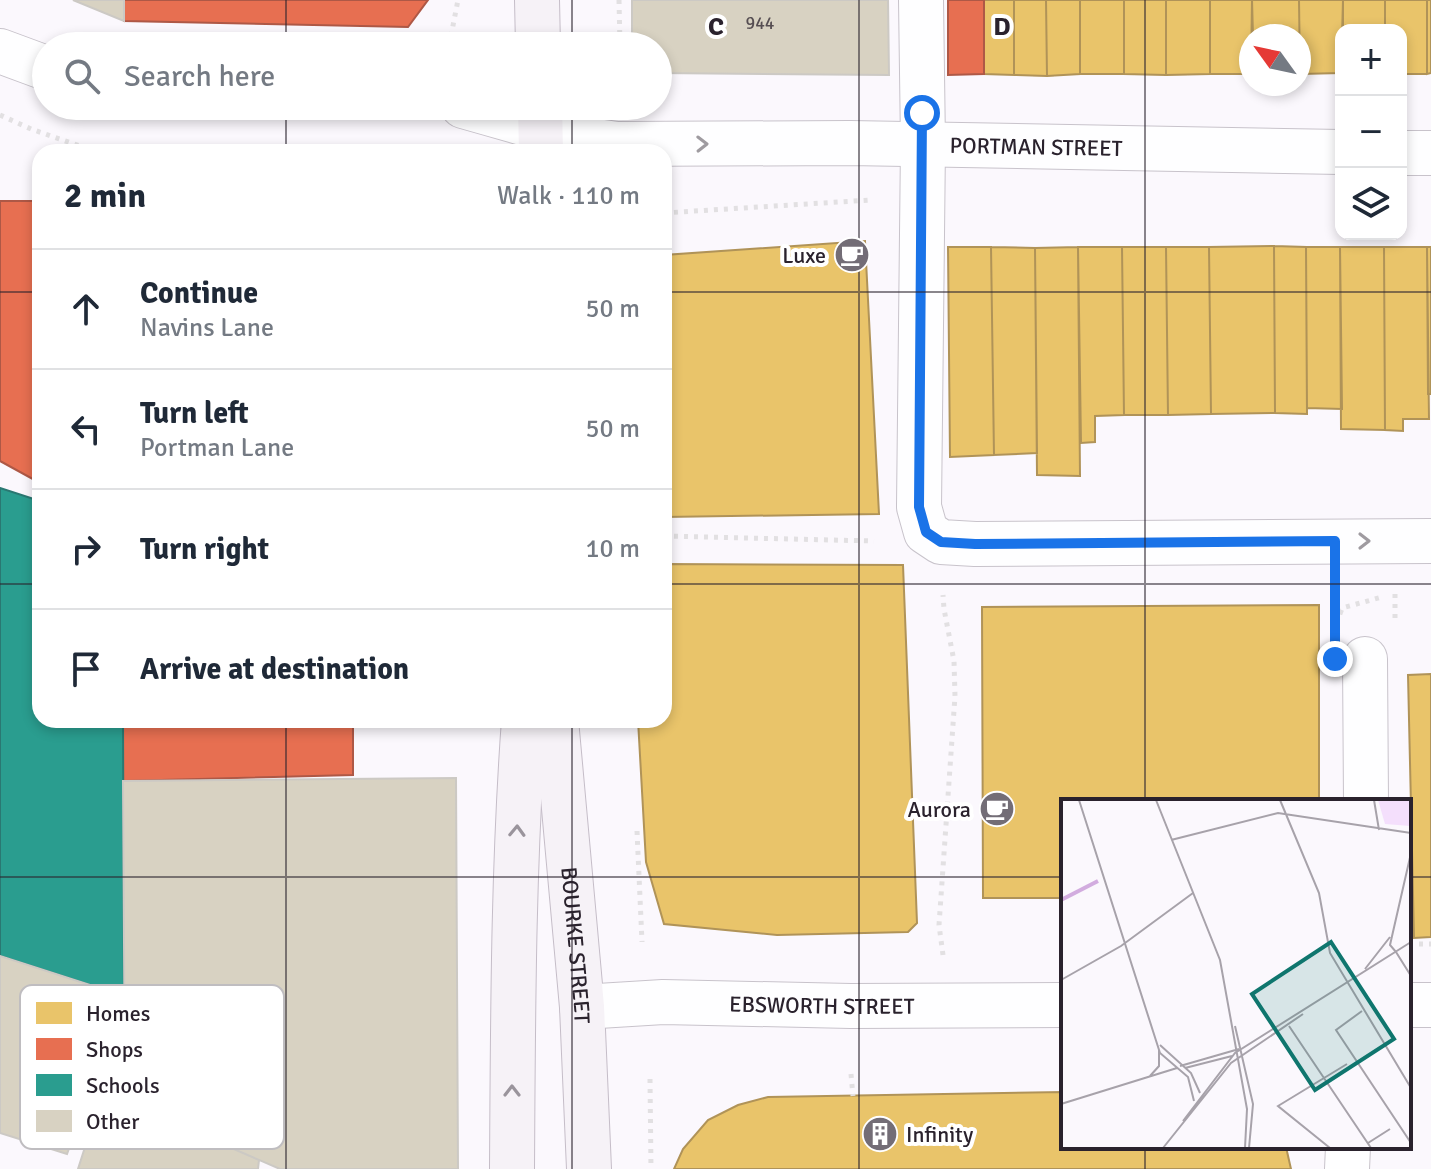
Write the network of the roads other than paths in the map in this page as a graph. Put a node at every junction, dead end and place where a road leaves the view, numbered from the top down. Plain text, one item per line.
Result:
1 (537, 0) edge
2 (921, 0) edge
3 (538, 32) edge
4 (0, 51) edge
5 (32, 63) edge
6 (510, 120) edge
7 (541, 129) edge
8 (923, 144) junction
9 (1335, 152) edge
10 (1407, 153) edge
11 (1431, 153) edge
12 (1413, 541) edge
13 (1365, 659) dead end
14 (523, 728) edge
15 (557, 728) edge
16 (1366, 799) edge
17 (1061, 1005) edge
18 (582, 1007) junction
19 (1348, 1149) edge
20 (512, 1169) edge
21 (589, 1169) edge
22 (1347, 1169) edge

1 - 3 main road
2 - 8 street
4 - 5 street
6 - 7 street, PORTMAN STREET
7 -> 8 street, PORTMAN STREET
8 - 9 street, PORTMAN STREET
8 -> 12 street
10 - 11 street
13 - 16 street
20 -> 14 main road
15 - 18 main road, BOURKE STREET
17 - 18 street, EBSWORTH STREET
18 - 21 main road, BOURKE STREET
19 - 22 street

